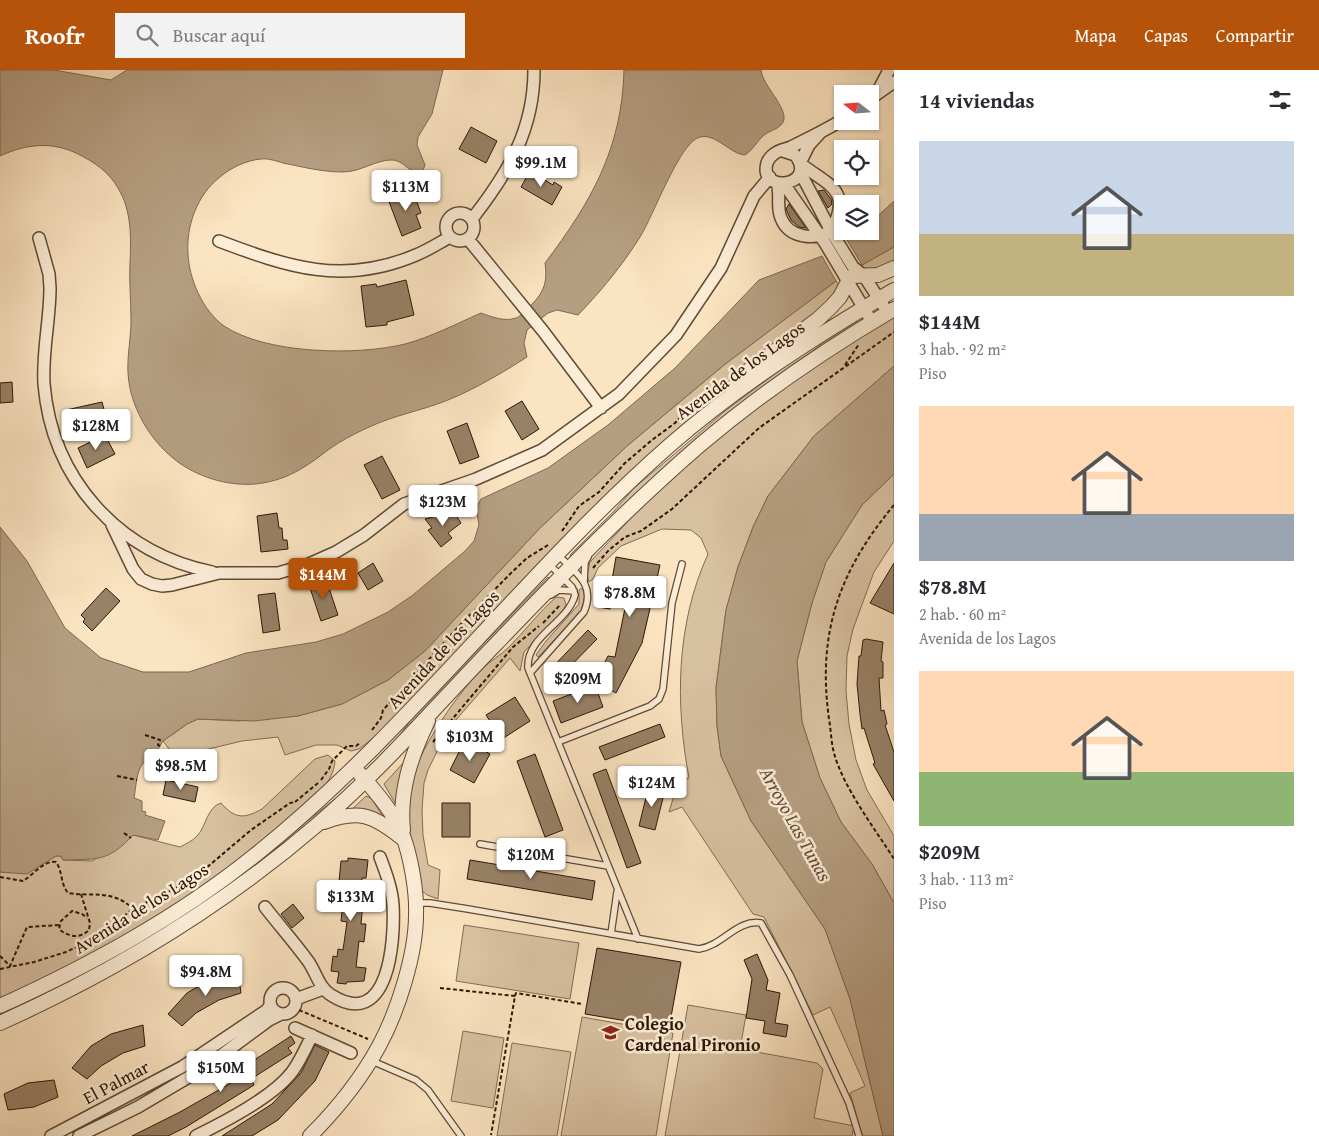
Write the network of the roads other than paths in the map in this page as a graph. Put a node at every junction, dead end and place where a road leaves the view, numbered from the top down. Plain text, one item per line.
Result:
1 (534, 70) edge
2 (889, 70) edge
3 (894, 82) edge
4 (879, 87) edge
5 (879, 93) edge
6 (834, 125) edge
7 (820, 134) junction
8 (783, 151) junction
9 (800, 167) junction
10 (777, 181) junction
11 (472, 219) junction
12 (450, 237) junction
13 (828, 237) junction
14 (39, 238) dead end
15 (468, 239) junction
16 (219, 241) dead end
17 (894, 268) edge
18 (858, 271) junction
19 (846, 278) junction
20 (894, 290) edge
21 (879, 299) junction
22 (863, 308) junction
23 (891, 311) edge
24 (872, 322) junction
25 (601, 408) junction
26 (712, 410) junction
27 (660, 482) junction
28 (112, 524) junction
29 (145, 547) junction
30 (126, 555) junction
31 (554, 560) junction
32 (682, 564) dead end
33 (188, 566) junction
34 (566, 572) junction
35 (219, 573) junction
36 (186, 580) junction
37 (584, 582) junction
38 (574, 592) junction
39 (478, 662) junction
40 (530, 673) junction
41 (434, 709) junction
42 (558, 742) junction
43 (355, 768) junction
44 (365, 780) junction
45 (318, 824) junction
46 (404, 837) junction
47 (480, 844) dead end
48 (380, 857) dead end
49 (608, 866) junction
50 (618, 890) junction
51 (416, 903) junction
52 (265, 907) dead end
53 (610, 934) junction
54 (638, 939) junction
55 (323, 989) junction
56 (295, 1003) junction
57 (270, 1005) junction
58 (0, 1006) edge
59 (280, 1014) junction
60 (0, 1023) edge
61 (295, 1028) dead end
62 (312, 1035) junction
63 (351, 1053) dead end
64 (370, 1061) junction
65 (182, 1067) junction
66 (189, 1077) junction
67 (101, 1131) edge
68 (51, 1136) edge
69 (79, 1136) edge
70 (196, 1136) edge
71 (310, 1136) edge
72 (461, 1136) edge
73 (859, 1136) edge

1 - 11 street
2 - 4 street
3 - 5 street
6 - 7 street
7 - 8 street
7 - 9 street
8 - 9 street
8 - 10 street
9 - 10 street
9 - 13 street
9 - 13 street
10 - 13 street
10 - 13 street
10 - 25 street
11 - 12 street
11 - 15 street
12 - 15 street
12 - 16 street
13 - 18 street
13 - 19 street
14 - 28 street
15 - 25 street
17 - 18 street
18 - 19 street
18 - 21 street
19 - 22 street
19 - 26 street
20 - 21 street, Avenida de los Lagos
21 - 22 street, Avenida de los Lagos
21 - 23 street
22 - 24 street
22 - 26 street, Avenida de los Lagos
23 - 24 street, Avenida de los Lagos
24 - 27 street, Avenida de los Lagos
25 - 35 street
26 - 31 street, Avenida de los Lagos
27 - 34 street, Avenida de los Lagos
27 - 37 lane
28 - 29 street
28 - 30 street
29 - 30 street
29 - 33 street
30 - 36 street
31 - 34 lane
31 - 34 lane
31 - 43 street, Avenida de los Lagos
32 - 42 lane
33 - 35 street
33 - 36 street
34 - 37 lane
34 - 38 lane
34 - 39 street, Avenida de los Lagos
35 - 36 street
37 - 40 lane
38 - 39 lane
38 - 40 lane
39 - 41 street, Avenida de los Lagos
40 - 42 lane
41 - 44 street, Avenida de los Lagos
41 - 46 street
42 - 49 lane
43 - 44 street
43 - 58 street, Avenida de los Lagos
44 - 45 street, Avenida de los Lagos
44 - 46 street
45 - 46 street
45 - 60 street, Avenida de los Lagos
46 - 51 street
47 - 49 lane
48 - 55 street
49 - 50 lane
50 - 53 lane
50 - 54 lane
51 - 53 lane
51 - 64 street
52 - 55 street
53 - 54 lane
54 - 73 lane
55 - 56 street
56 - 57 street, El Palmar
56 - 59 street, El Palmar
57 - 59 street
57 - 65 street, El Palmar
59 - 66 street, El Palmar
61 - 62 street
62 - 63 street
62 - 70 street
64 - 71 street
64 - 72 lane
65 - 66 street
65 - 68 street, El Palmar
66 - 67 street, El Palmar
67 - 69 street, El Palmar

